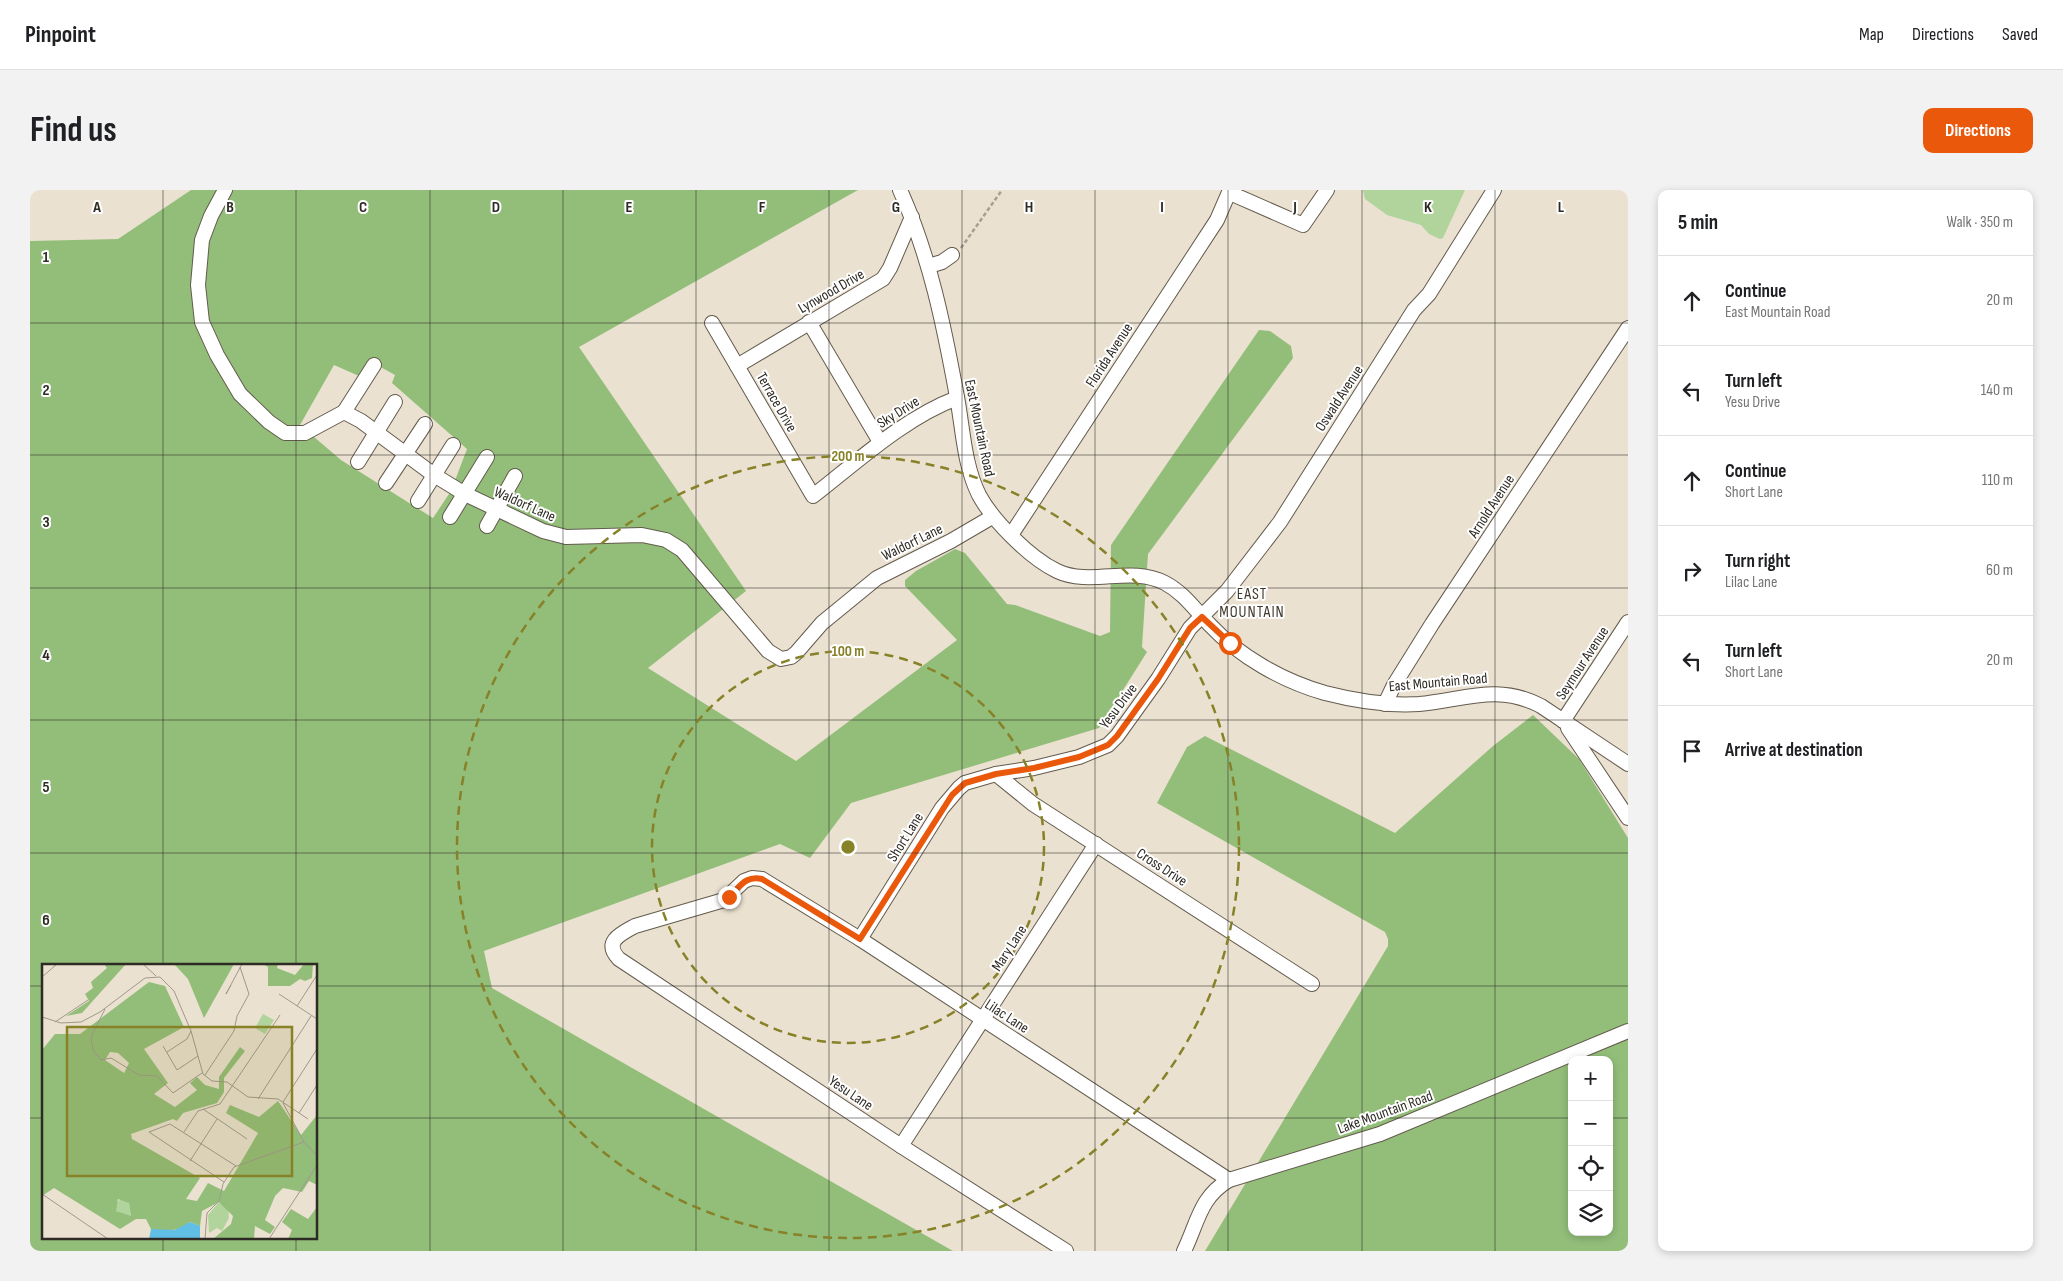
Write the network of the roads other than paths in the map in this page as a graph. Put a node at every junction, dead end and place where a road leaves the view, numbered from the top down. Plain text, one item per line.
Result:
1 (225, 190) edge
2 (900, 190) edge
3 (1327, 190) edge
4 (1494, 190) edge
5 (1230, 191) edge
6 (912, 217) junction
7 (952, 255) road end
8 (928, 266) junction
9 (809, 322) junction
10 (712, 323) dead end
11 (1628, 328) edge
12 (374, 365) dead end
13 (738, 366) junction
14 (957, 398) junction
15 (395, 402) dead end
16 (344, 412) junction
17 (425, 424) dead end
18 (376, 432) junction
19 (880, 442) junction
20 (454, 445) dead end
21 (406, 453) junction
22 (487, 457) dead end
23 (358, 462) dead end
24 (434, 474) junction
25 (516, 476) dead end
26 (386, 482) dead end
27 (465, 494) junction
28 (813, 496) joint
29 (418, 501) dead end
30 (497, 509) junction
31 (450, 517) dead end
32 (992, 517) junction
33 (487, 526) dead end
34 (1011, 535) junction
35 (1202, 617) junction
36 (1628, 622) edge
37 (1385, 704) junction
38 (1563, 721) junction
39 (1628, 764) edge
40 (996, 774) junction
41 (1628, 818) edge
42 (1096, 844) junction
43 (860, 939) junction
44 (619, 959) joint
45 (1312, 984) dead end
46 (982, 1019) junction
47 (1628, 1032) edge
48 (901, 1146) junction
49 (1229, 1180) junction
50 (1066, 1251) edge
51 (1184, 1251) edge

1 - 16 street
2 - 6 street, East Mountain Road
3 - 5 street
4 - 35 street, Oswald Avenue
5 - 34 street, Florida Avenue
6 - 8 street, East Mountain Road
6 - 9 street, Lynwood Drive
7 - 8 street
8 - 14 street, East Mountain Road
9 - 13 street, Lynwood Drive
9 - 19 street
10 - 13 street, Terrace Drive
11 - 37 street, Arnold Avenue
12 - 16 street
13 - 28 street, Terrace Drive
14 - 19 street, Sky Drive
14 - 32 street, East Mountain Road
15 - 18 street
16 - 18 street, Waldorf Lane
17 - 21 street
18 - 21 street, Waldorf Lane
18 - 23 street
19 - 28 street, Sky Drive
20 - 24 street
21 - 24 street, Waldorf Lane
21 - 26 street
22 - 27 street
24 - 27 street, Waldorf Lane
24 - 29 street
25 - 30 street
27 - 30 street, Waldorf Lane
27 - 31 street
30 - 32 street, Waldorf Lane
30 - 33 street
32 - 34 street, East Mountain Road
34 - 35 street, East Mountain Road
35 - 37 street, East Mountain Road
35 - 40 street, Yesu Drive
36 - 38 street, Seymour Avenue
37 - 38 street, East Mountain Road
38 - 39 street, East Mountain Road
38 - 41 street, East Mountain Road
40 - 42 street, Cross Drive
40 - 43 street, Short Lane
42 - 45 street, Cross Drive
42 - 46 street, Mary Lane
43 - 44 street, Lilac Lane
43 - 46 street, Lilac Lane
44 - 48 street, Yesu Lane
46 - 48 street, Mary Lane
46 - 49 street, Lilac Lane
47 - 49 street, Lake Mountain Road
48 - 50 street, Yesu Lane
49 - 51 street, Lake Mountain Road

